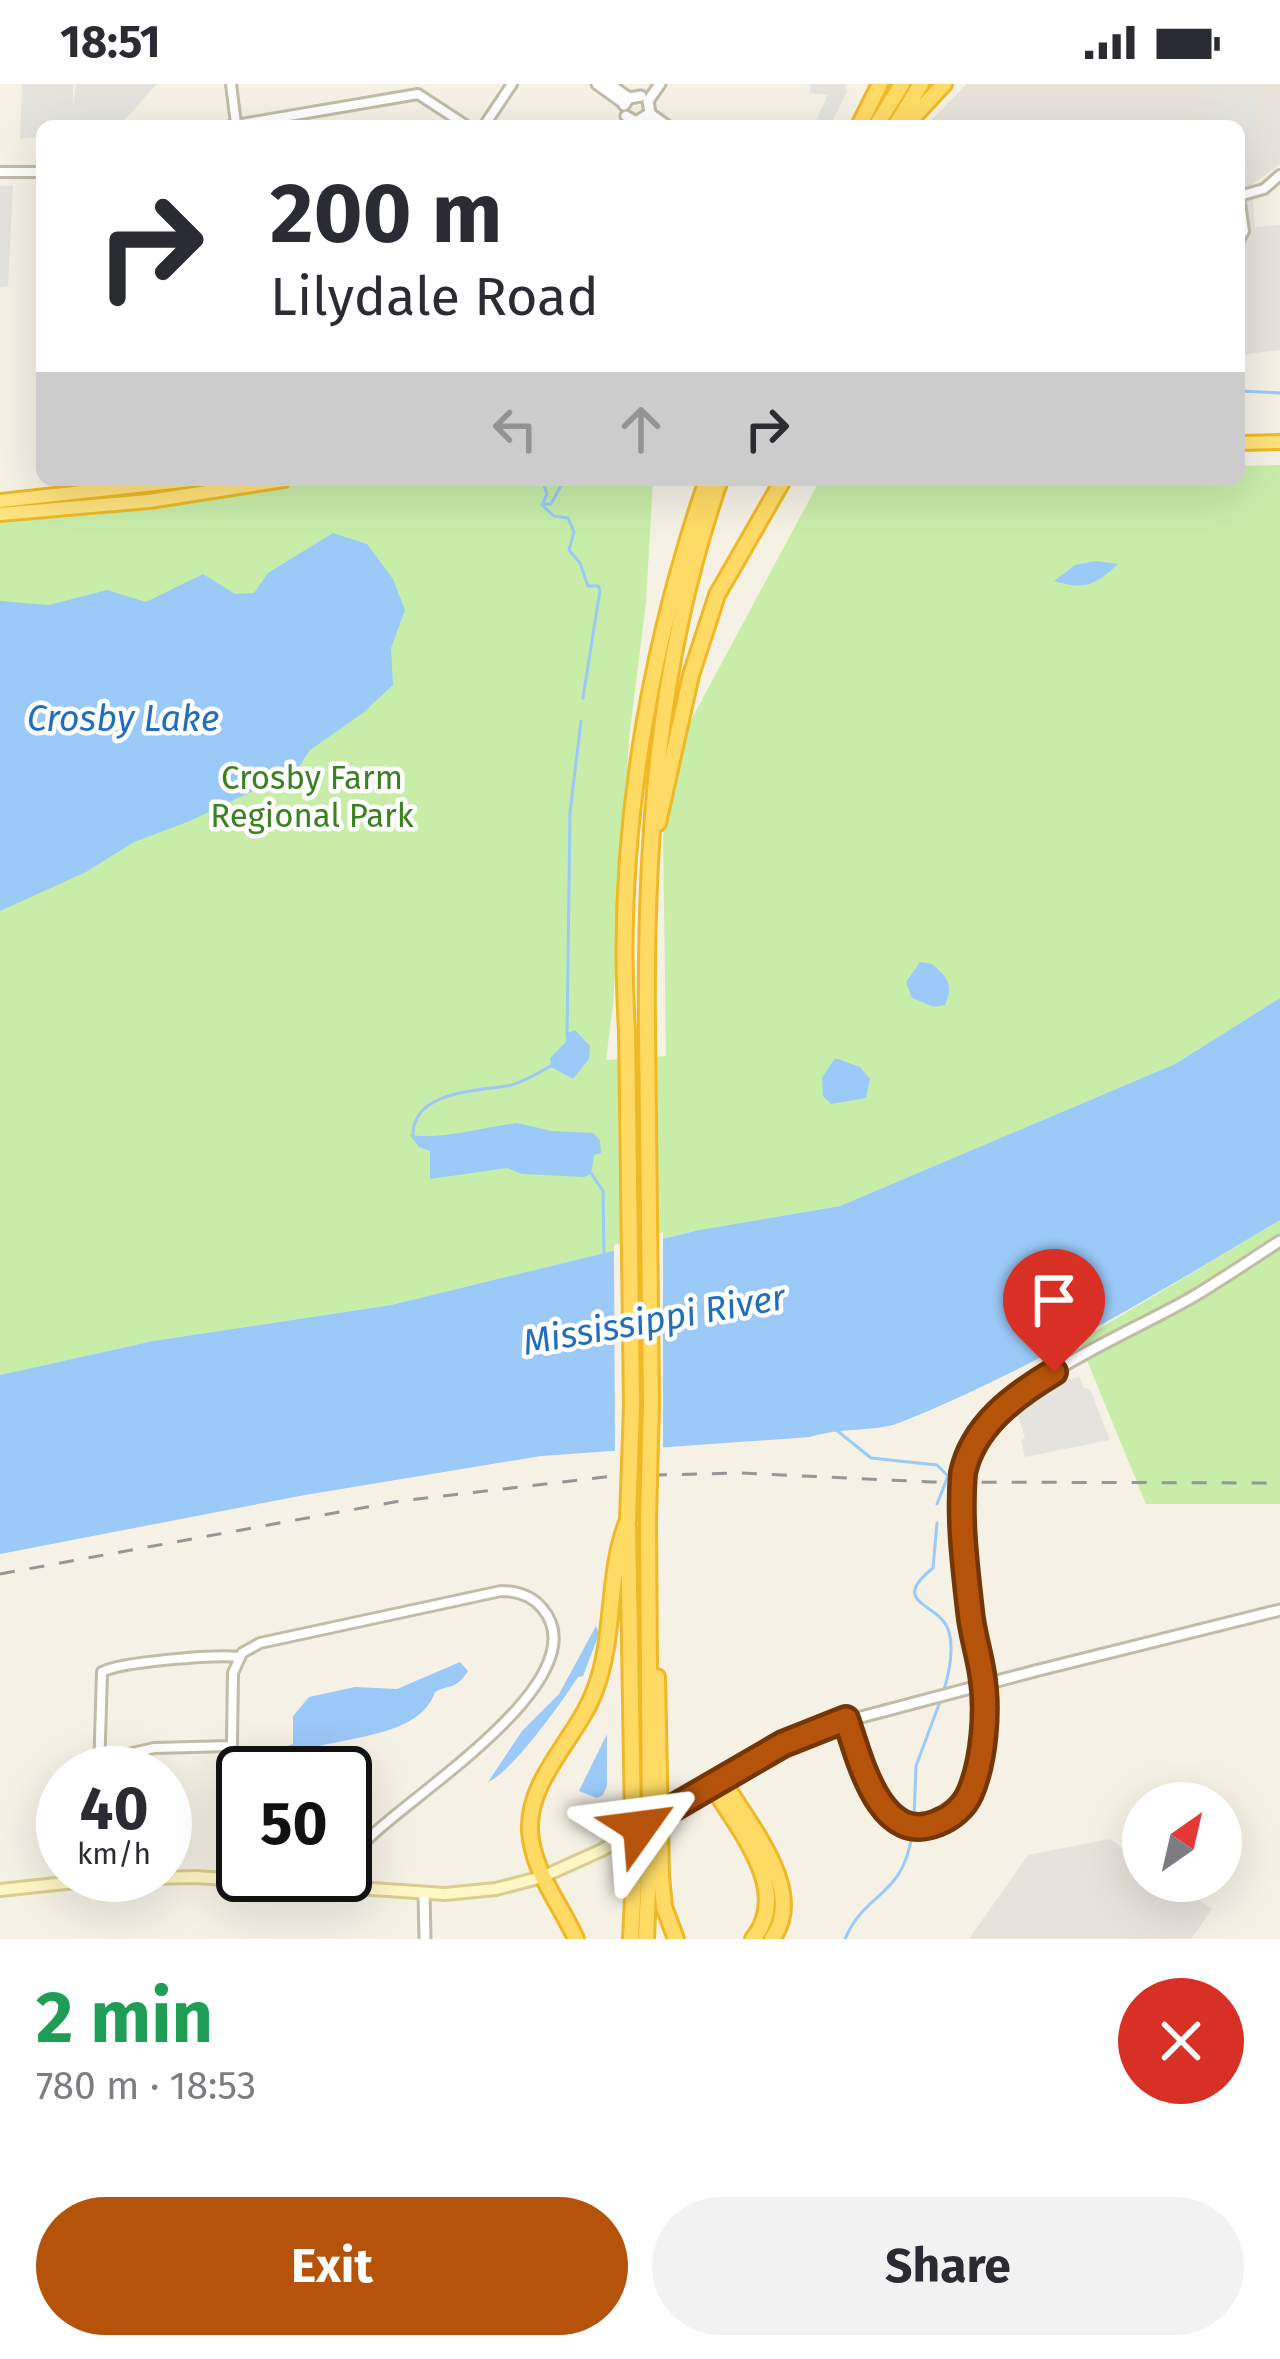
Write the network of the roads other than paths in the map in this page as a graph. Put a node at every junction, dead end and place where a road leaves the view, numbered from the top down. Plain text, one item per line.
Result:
1 (231, 84) edge
2 (512, 84) edge
3 (597, 84) edge
4 (609, 84) edge
5 (650, 84) edge
6 (660, 84) edge
7 (880, 84) edge
8 (902, 84) edge
9 (921, 84) edge
10 (944, 84) edge
11 (646, 107) junction
12 (627, 115) edge
13 (233, 120) edge
14 (273, 120) edge
15 (458, 120) edge
16 (488, 120) edge
17 (654, 120) edge
18 (661, 120) edge
19 (862, 120) edge
20 (880, 120) edge
21 (900, 120) edge
22 (911, 120) edge
23 (0, 172) edge
24 (36, 172) edge
25 (1280, 176) edge
26 (1245, 194) edge
27 (1280, 442) edge
28 (1245, 443) edge
29 (136, 486) edge
30 (245, 486) edge
31 (705, 486) edge
32 (718, 486) edge
33 (780, 486) edge
34 (0, 501) edge
35 (0, 514) edge
36 (649, 862) junction
37 (1280, 1241) edge
38 (628, 1520) junction
39 (648, 1526) junction
40 (1280, 1610) edge
41 (239, 1657) junction
42 (846, 1719) junction
43 (99, 1746) edge
44 (231, 1746) edge
45 (717, 1782) junction
46 (372, 1836) edge
47 (542, 1876) junction
48 (216, 1880) edge
49 (372, 1889) edge
50 (0, 1890) edge
51 (424, 1893) junction
52 (425, 1939) edge
53 (576, 1939) edge
54 (631, 1939) edge
55 (646, 1939) edge
56 (676, 1939) edge
57 (754, 1939) edge
58 (772, 1939) edge

1 - 13 street
2 - 16 street
3 - 12 street
4 - 12 street
5 - 11 street
6 - 11 street
7 - 19 highway
8 - 20 highway
9 - 21 highway
10 - 22 highway
11 - 12 street
11 - 12 street
11 - 17 street
11 - 18 street
14 - 15 street
23 - 24 street
25 - 26 street
27 - 28 highway
29 - 34 highway
30 - 35 highway
31 - 38 highway, bridge
32 - 36 highway
33 - 36 highway
36 - 39 highway, bridge
37 - 42 street
38 - 47 highway
38 - 54 highway
39 - 55 highway
39 - 56 highway
40 - 42 street, bridge
41 - 43 street
41 - 44 street
41 - 46 street
42 - 45 street
45 - 47 main road, bridge
45 - 57 highway
45 - 58 highway
47 - 51 main road
47 - 53 highway
48 - 50 main road
49 - 51 main road
51 - 52 street

